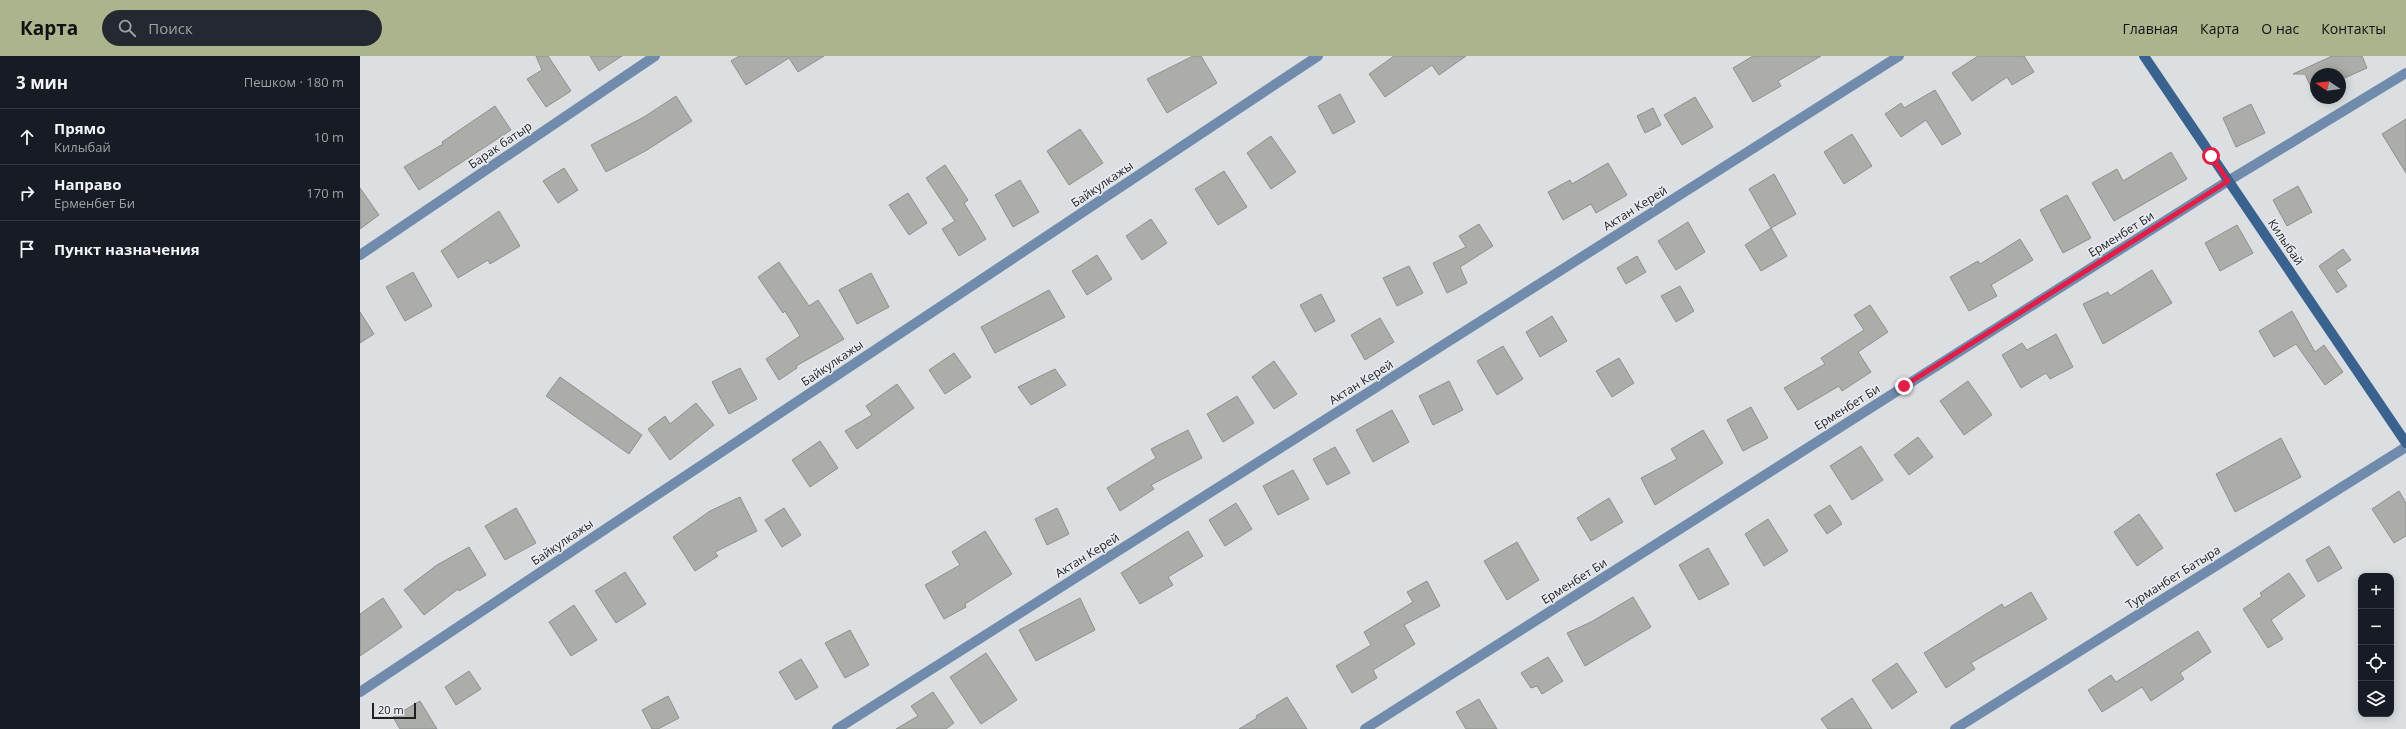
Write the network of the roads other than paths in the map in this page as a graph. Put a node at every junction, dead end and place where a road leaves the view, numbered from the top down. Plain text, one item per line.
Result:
1 (655, 56) edge
2 (1318, 56) edge
3 (1899, 56) edge
4 (2144, 56) edge
5 (2406, 73) edge
6 (2228, 181) junction
7 (360, 255) edge
8 (2406, 443) edge
9 (2406, 448) edge
10 (360, 692) edge
11 (837, 729) edge
12 (1365, 729) edge
13 (1954, 729) edge

1 - 7 street, Барак батыр
2 - 10 street, Байкулкажы
3 - 11 street, Актан Керей
4 - 6 street, Килыбай
5 - 6 street, Ерменбет Би
6 - 8 street, Килыбай
6 - 12 street, Ерменбет Би
9 - 13 street, Турманбет Батыра

